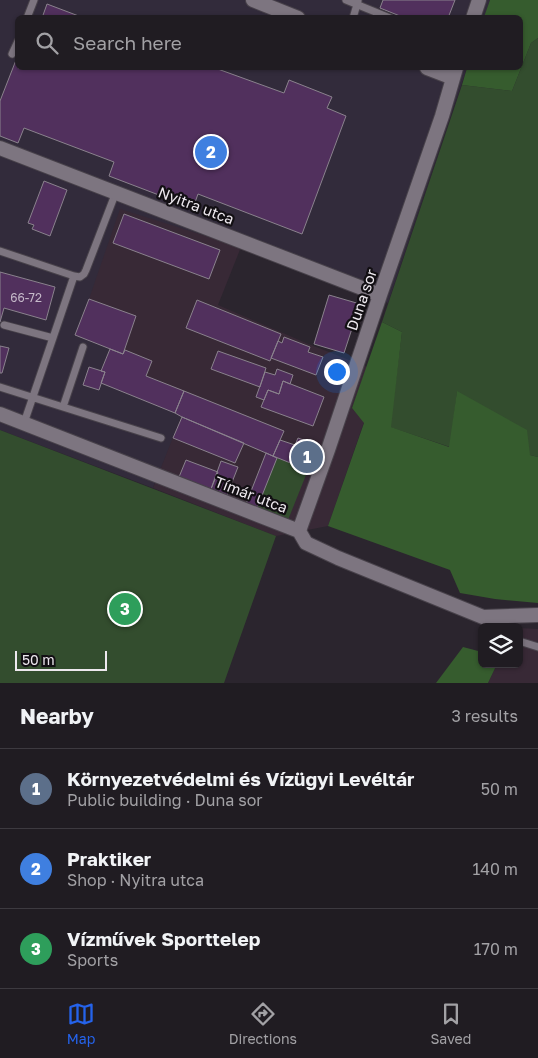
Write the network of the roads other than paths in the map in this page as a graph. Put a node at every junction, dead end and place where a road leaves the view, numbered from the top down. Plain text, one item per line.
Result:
1 (34, 0) edge
2 (253, 0) edge
3 (346, 0) edge
4 (479, 0) edge
5 (358, 2) edge
6 (28, 15) edge
7 (290, 15) edge
8 (354, 15) edge
9 (384, 15) edge
10 (474, 15) edge
11 (15, 48) edge
12 (12, 54) dead end
13 (438, 70) edge
14 (455, 73) edge
15 (0, 148) edge
16 (116, 192) junction
17 (0, 251) edge
18 (74, 276) junction
19 (380, 294) junction
20 (4, 325) dead end
21 (53, 338) junction
22 (83, 347) dead end
23 (0, 387) edge
24 (33, 397) junction
25 (63, 407) junction
26 (0, 414) edge
27 (24, 423) junction
28 (161, 438) dead end
29 (299, 531) junction
30 (538, 615) edge
31 (483, 617) junction
32 (490, 623) edge
33 (523, 642) edge
34 (538, 647) edge

1 - 6 lane
2 - 7 street
3 - 5 lane
4 - 10 street
5 - 8 lane
5 - 9 lane
11 - 12 lane
13 - 14 street
14 - 19 street, Duna sor
15 - 16 street, Nyitra utca
16 - 18 lane
16 - 19 street, Nyitra utca
17 - 18 lane
18 - 21 lane
19 - 29 street, Duna sor
20 - 21 lane
21 - 24 lane
22 - 25 lane
23 - 24 lane
24 - 25 lane
24 - 27 lane
25 - 28 lane
26 - 27 street, Tímár utca
27 - 29 street, Tímár utca
29 - 31 street, Tímár utca
30 - 31 street
31 - 32 lane
33 - 34 lane

